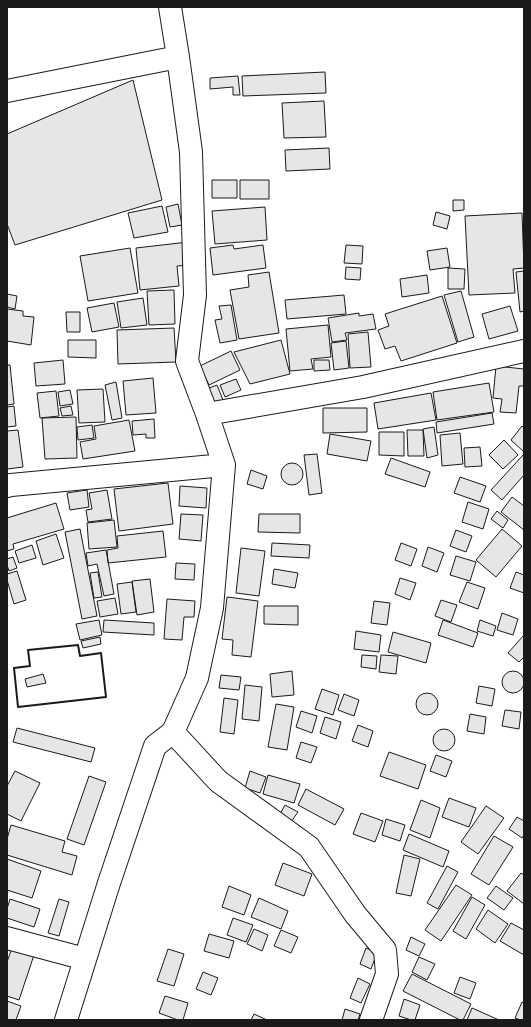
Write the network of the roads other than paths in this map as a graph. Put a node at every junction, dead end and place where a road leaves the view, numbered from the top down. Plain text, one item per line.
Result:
1 (170, 7) edge
2 (178, 57) junction
3 (7, 91) edge
4 (524, 351) edge
5 (207, 414) junction
6 (224, 465) junction
7 (7, 486) edge
8 (172, 732) junction
9 (7, 938) edge
10 (85, 958) junction
11 (66, 1020) edge
12 (371, 1020) edge

1 - 2 street
2 - 3 street
2 - 5 street
4 - 5 street
5 - 6 street
6 - 7 street
6 - 8 street
8 - 10 street
8 - 12 street
9 - 10 street
10 - 11 street

